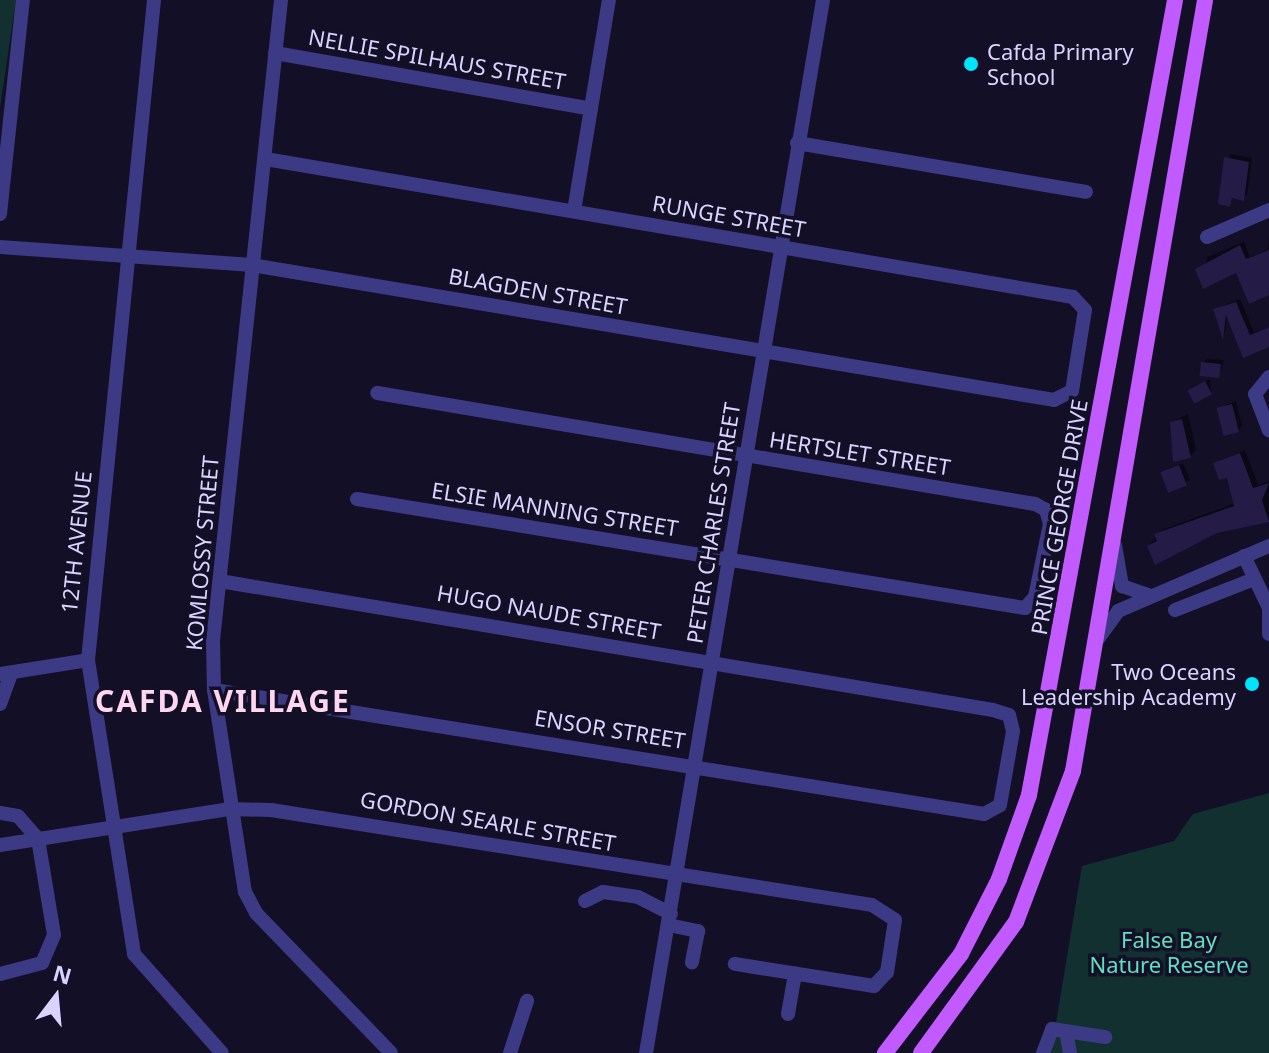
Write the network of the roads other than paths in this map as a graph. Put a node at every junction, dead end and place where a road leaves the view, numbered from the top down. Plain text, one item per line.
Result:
1 (23, 0) edge
2 (154, 0) edge
3 (281, 0) edge
4 (608, 0) edge
5 (823, 0) edge
6 (1175, 0) edge
7 (1205, 0) edge
8 (275, 53) junction
9 (591, 109) junction
10 (5, 121) edge
11 (797, 143) junction
12 (266, 159) junction
13 (1086, 192) dead end
14 (1269, 210) edge
15 (574, 211) junction
16 (0, 214) edge
17 (1207, 237) dead end
18 (0, 247) edge
19 (778, 248) junction
20 (128, 260) junction
21 (252, 265) junction
22 (763, 351) junction
23 (1269, 377) edge
24 (377, 393) dead end
25 (1066, 398) joint
26 (1269, 430) edge
27 (745, 456) junction
28 (357, 499) dead end
29 (1114, 539) junction
30 (1269, 546) edge
31 (1244, 556) junction
32 (731, 560) junction
33 (1254, 579) junction
34 (220, 581) junction
35 (1152, 595) junction
36 (1030, 606) joint
37 (1269, 608) edge
38 (1175, 610) dead end
39 (1269, 634) edge
40 (1096, 646) junction
41 (88, 660) junction
42 (713, 663) junction
43 (6, 674) edge
44 (214, 690) junction
45 (0, 704) edge
46 (695, 766) junction
47 (230, 809) junction
48 (998, 810) joint
49 (0, 813) edge
50 (114, 827) junction
51 (38, 839) junction
52 (0, 845) edge
53 (677, 873) junction
54 (585, 901) dead end
55 (670, 920) junction
56 (692, 962) dead end
57 (735, 964) dead end
58 (0, 974) edge
59 (795, 974) junction
60 (527, 1001) dead end
61 (788, 1014) dead end
62 (1066, 1032) junction
63 (1105, 1037) dead end
64 (217, 1051) edge
65 (391, 1053) edge
66 (510, 1053) edge
67 (646, 1053) edge
68 (885, 1053) edge
69 (921, 1053) edge
70 (1043, 1053) edge
71 (1070, 1053) edge

1 - 10 street
2 - 20 street, 12TH AVENUE
3 - 8 street, KOMLOSSY STREET
4 - 9 street
5 - 11 street, PETER CHARLES STREET
6 - 68 main road, PRINCE GEORGE DRIVE
7 - 29 main road
8 - 9 street, NELLIE SPILHAUS STREET
8 - 12 street, KOMLOSSY STREET
9 - 15 street
10 - 16 street
11 - 13 street
11 - 19 street, PETER CHARLES STREET
12 - 15 street, RUNGE STREET
12 - 21 street, KOMLOSSY STREET
14 - 17 street
15 - 19 street, RUNGE STREET
18 - 20 street, BLAGDEN STREET
19 - 22 street, PETER CHARLES STREET
19 - 25 street, RUNGE STREET
20 - 21 street, BLAGDEN STREET
20 - 41 street, 12TH AVENUE
21 - 22 street, BLAGDEN STREET
21 - 34 street, KOMLOSSY STREET
22 - 25 street, BLAGDEN STREET
22 - 27 street, PETER CHARLES STREET
23 - 26 street
24 - 27 street, HERTSLET STREET
27 - 32 street, PETER CHARLES STREET
27 - 36 street, HERTSLET STREET
28 - 32 street, ELSIE MANNING STREET
29 - 35 street
29 - 40 main road
30 - 31 street
31 - 33 street
31 - 35 street
32 - 36 street, ELSIE MANNING STREET
32 - 42 street, PETER CHARLES STREET
33 - 37 street
33 - 38 street
34 - 42 street, HUGO NAUDE STREET
34 - 44 street, KOMLOSSY STREET
35 - 40 street
37 - 39 street
40 - 69 main road
41 - 43 street
41 - 50 street, 12TH AVENUE
42 - 46 street, PETER CHARLES STREET
42 - 48 street, HUGO NAUDE STREET
43 - 45 street
44 - 46 street, ENSOR STREET
44 - 47 street, KOMLOSSY STREET
46 - 48 street, ENSOR STREET
46 - 53 street, PETER CHARLES STREET
47 - 50 street, GORDON SEARLE STREET
47 - 53 street, GORDON SEARLE STREET
47 - 65 street, KOMLOSSY STREET
49 - 51 street
50 - 51 street, GORDON SEARLE STREET
50 - 64 street, 12TH AVENUE
51 - 52 street, GORDON SEARLE STREET
51 - 58 street
53 - 55 street, PETER CHARLES STREET
53 - 59 street, GORDON SEARLE STREET
54 - 55 street
55 - 56 street
55 - 67 street, PETER CHARLES STREET
57 - 59 street
59 - 61 street
60 - 66 street
62 - 63 street
62 - 70 street
62 - 71 street

